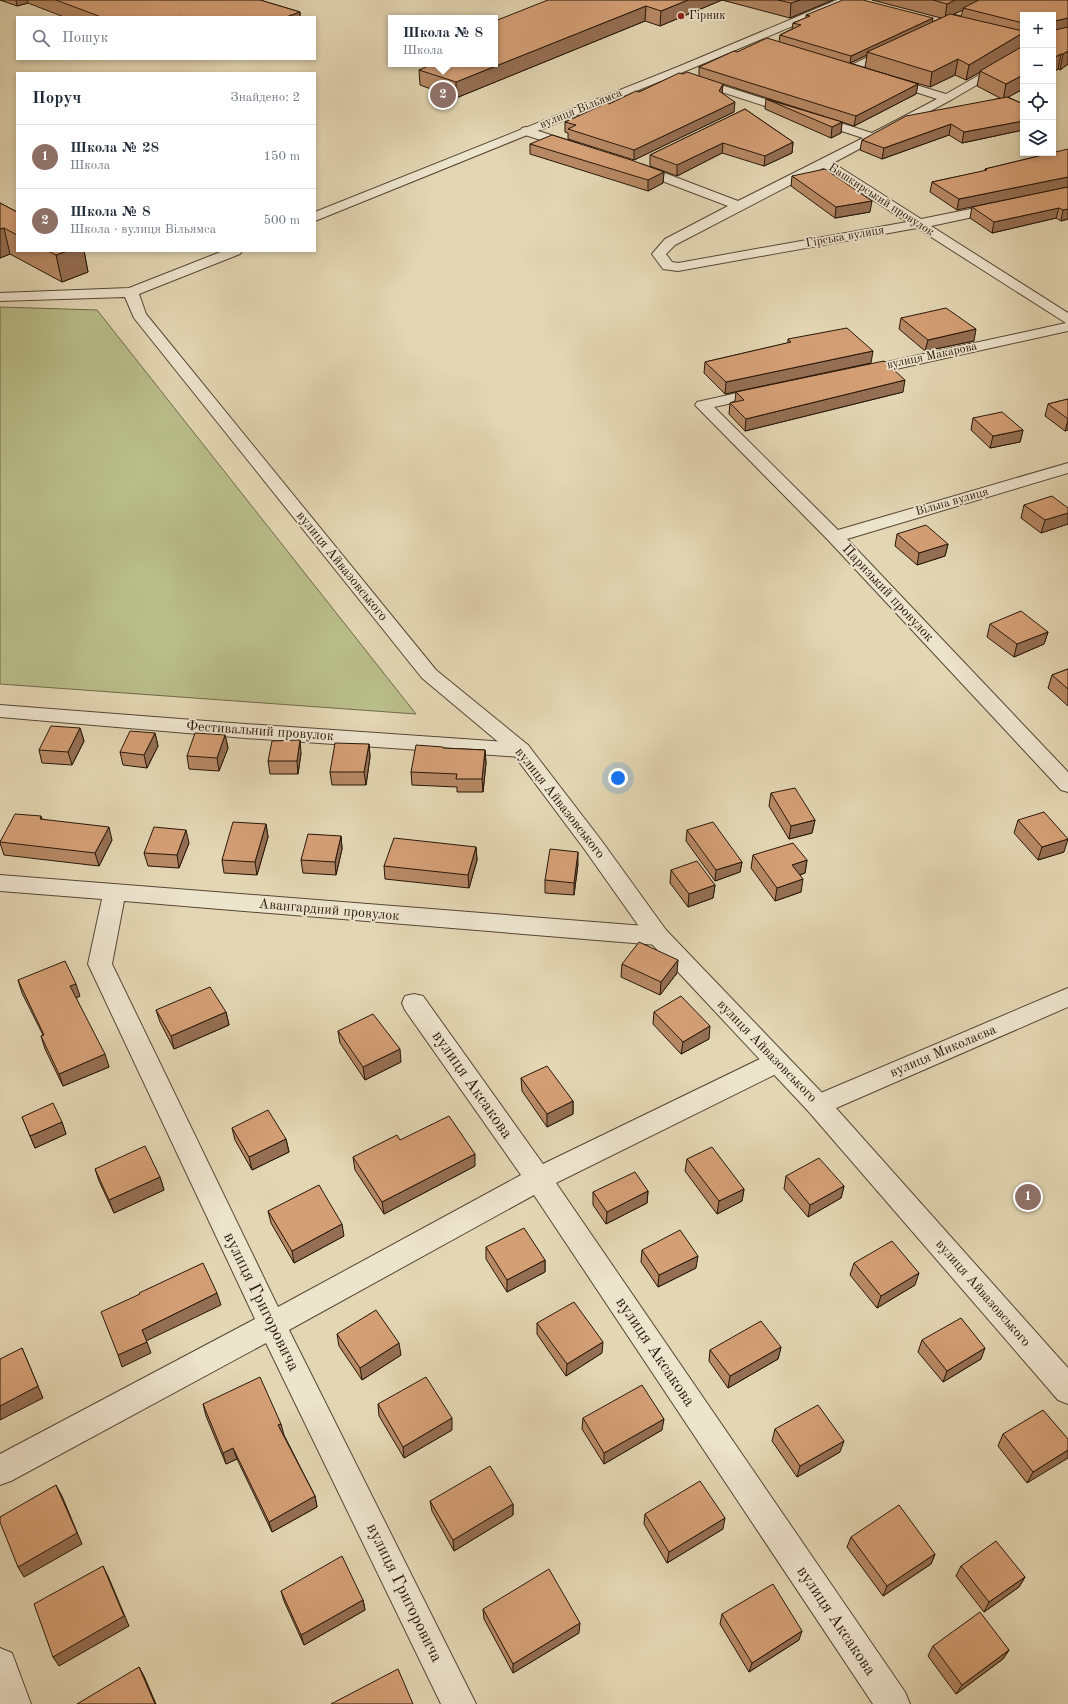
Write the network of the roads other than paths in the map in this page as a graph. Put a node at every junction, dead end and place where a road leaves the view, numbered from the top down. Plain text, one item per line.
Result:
1 (846, 0) edge
2 (752, 39) junction
3 (767, 44) edge
4 (901, 44) edge
5 (1020, 55) edge
6 (672, 73) junction
7 (866, 73) edge
8 (880, 78) edge
9 (947, 98) junction
10 (764, 103) junction
11 (751, 110) dead end
12 (526, 131) junction
13 (873, 137) junction
14 (584, 150) edge
15 (648, 159) dead end
16 (824, 163) junction
17 (1016, 204) edge
18 (738, 206) junction
19 (316, 218) edge
20 (919, 224) junction
21 (232, 252) edge
22 (668, 266) joint
23 (130, 292) junction
24 (0, 297) edge
25 (1068, 319) edge
26 (1068, 327) edge
27 (843, 375) edge
28 (780, 389) edge
29 (1068, 468) edge
30 (835, 537) junction
31 (0, 710) edge
32 (521, 750) junction
33 (1068, 785) edge
34 (0, 883) edge
35 (115, 892) junction
36 (658, 936) junction
37 (1068, 997) edge
38 (414, 1003) dead end
39 (777, 1062) junction
40 (818, 1105) junction
41 (538, 1179) junction
42 (272, 1325) junction
43 (1068, 1390) edge
44 (0, 1470) edge
45 (0, 1665) edge
46 (14, 1704) edge
47 (459, 1704) edge
48 (893, 1704) edge

1 - 2 street, вулиця Вільямса
2 - 3 street
2 - 6 street, вулиця Вільямса
4 - 7 street
5 - 9 street
6 - 10 street
6 - 12 street, вулиця Вільямса
8 - 9 street
9 - 13 street
10 - 11 street
10 - 13 street
12 - 14 street
12 - 19 street, вулиця Вільямса
13 - 16 street
15 - 18 street
16 - 18 street, Башкирський провулок
16 - 20 street, Башкирський провулок
17 - 20 street, Гірська вулиця
18 - 22 street, Башкирський провулок
20 - 22 street, Гірська вулиця
20 - 25 street, Башкирський провулок
21 - 23 street
23 - 24 street
23 - 32 street, вулиця Айвазовського
26 - 27 street, вулиця Макарова
28 - 30 street, Паризький провулок
29 - 30 street, Вільна вулиця
30 - 33 street, Паризький провулок
31 - 32 street, Фестивальний провулок
32 - 36 street, вулиця Айвазовського
34 - 35 street, Авангардний провулок
35 - 36 street, Авангардний провулок
35 - 42 street, вулиця Григоровича
36 - 39 street, вулиця Айвазовського
37 - 40 street, вулиця Миколаєва
38 - 41 street, вулиця Аксакова
39 - 40 street, вулиця Айвазовського
39 - 41 street
40 - 43 street, вулиця Айвазовського
41 - 42 street
41 - 48 street, вулиця Аксакова
42 - 44 street
42 - 47 street, вулиця Григоровича
45 - 46 street

